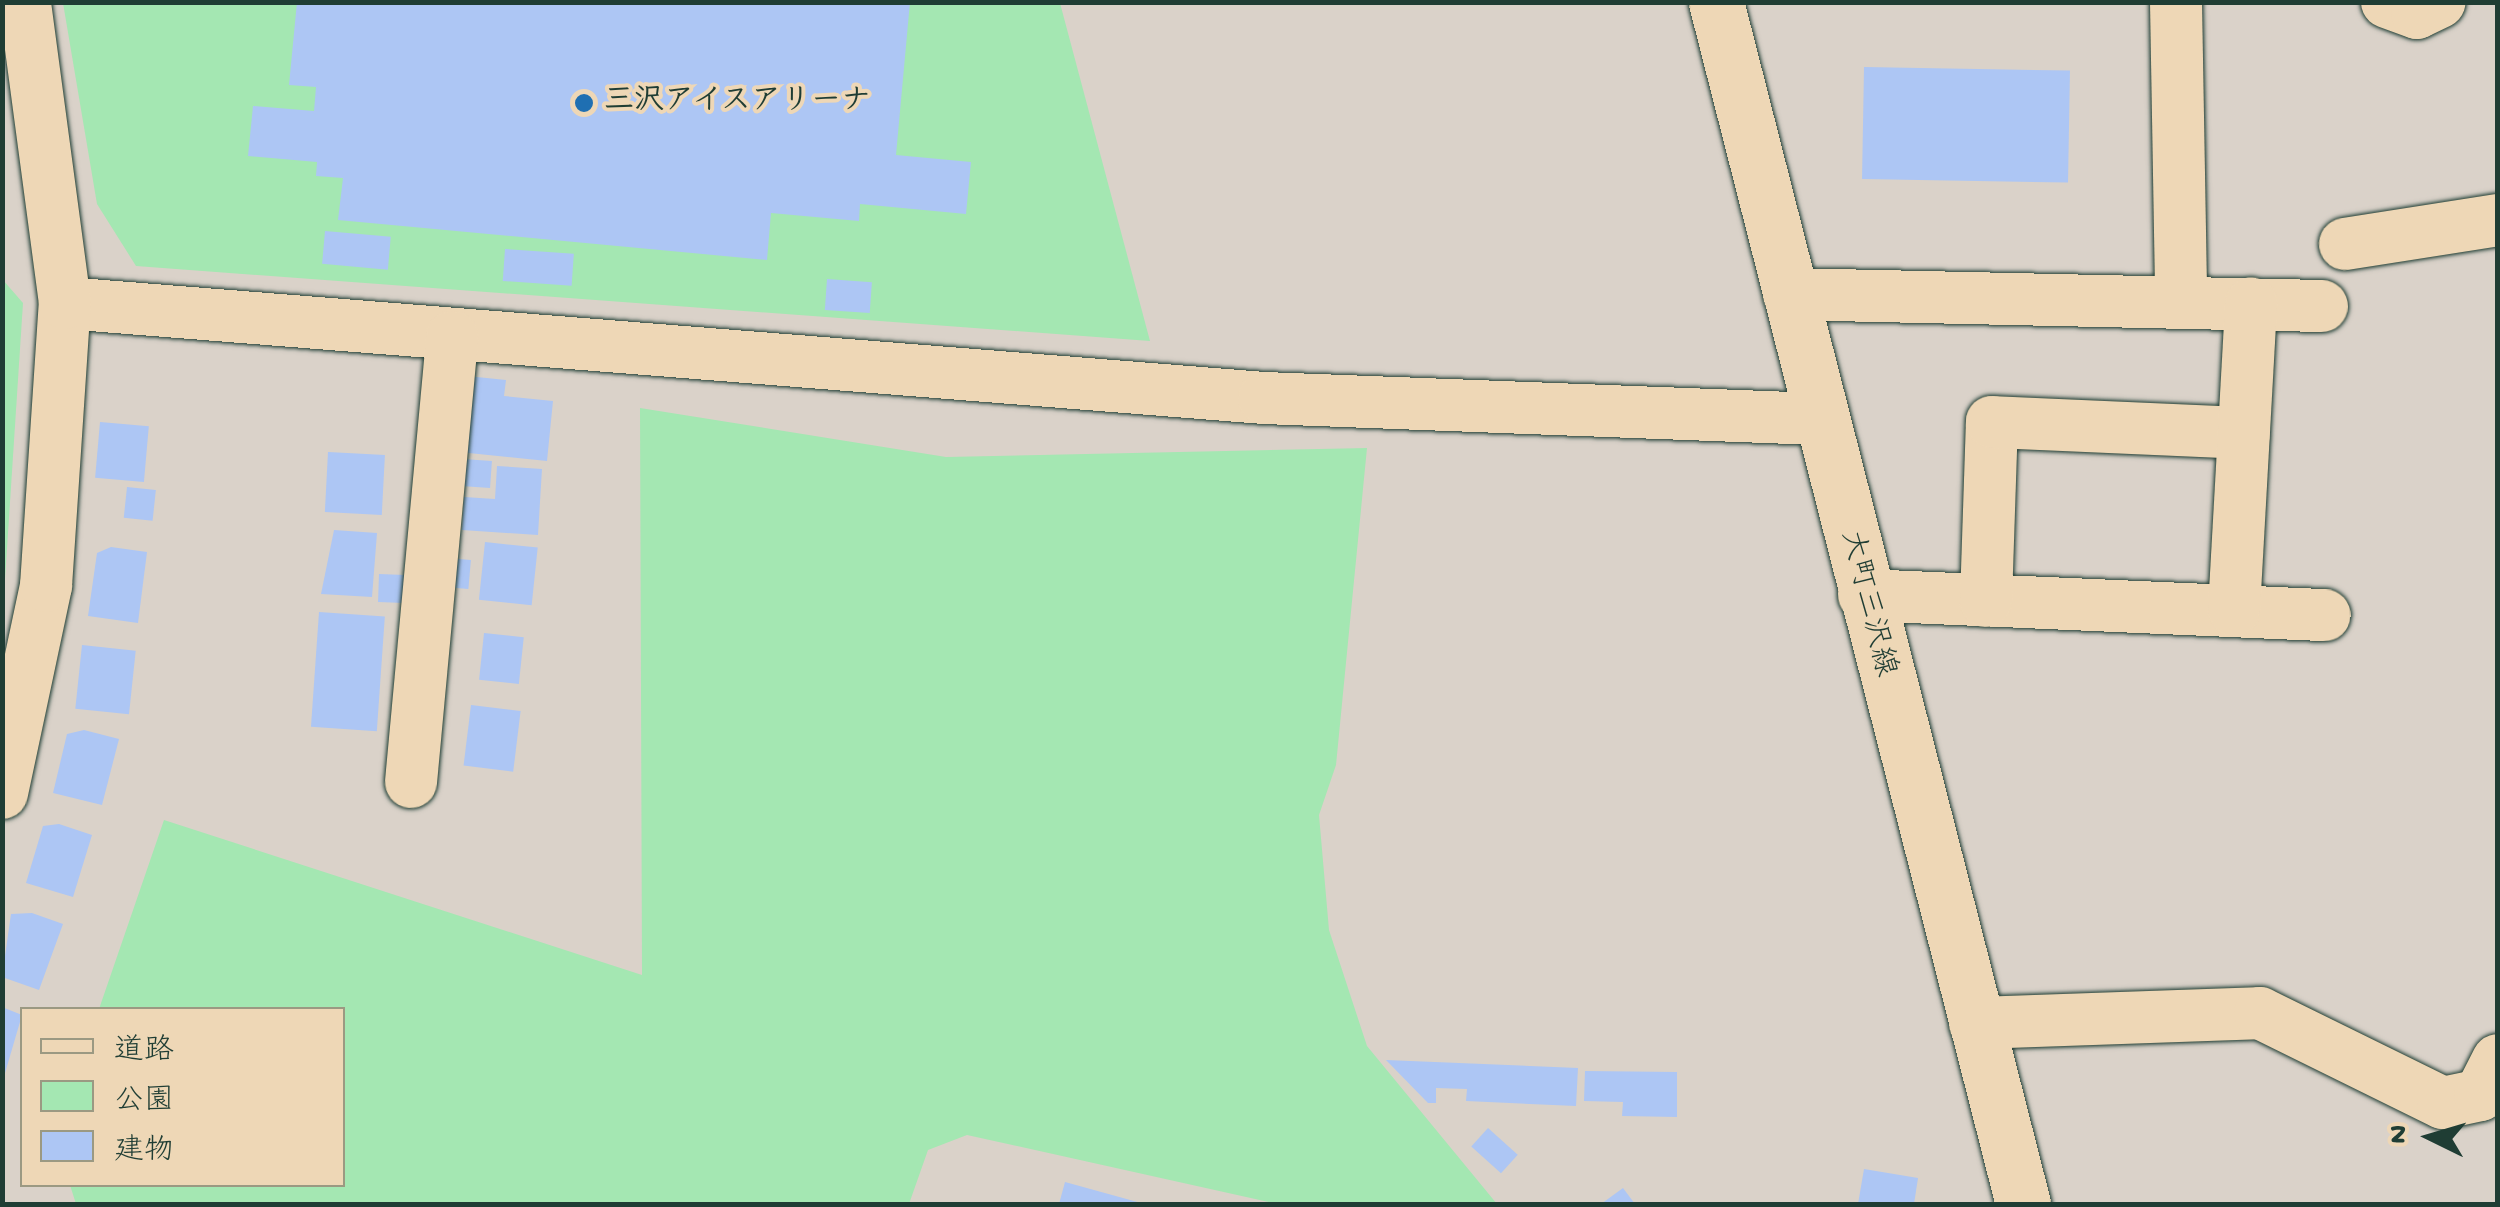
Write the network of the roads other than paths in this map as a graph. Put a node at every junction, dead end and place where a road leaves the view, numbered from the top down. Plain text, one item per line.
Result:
1 (25, 2) edge
2 (1716, 2) edge
3 (2176, 2) edge
4 (2387, 2) edge
5 (2440, 2) edge
6 (2498, 220) edge
7 (2345, 244) dead end
8 (1789, 294) junction
9 (2181, 299) junction
10 (64, 303) junction
11 (2251, 303) junction
12 (2322, 306) dead end
13 (452, 337) junction
14 (1820, 419) junction
15 (2244, 433) junction
16 (1864, 595) junction
17 (1986, 602) junction
18 (2234, 610) junction
19 (2326, 615) dead end
20 (410, 782) dead end
21 (2, 793) edge
22 (1976, 1023) junction
23 (2498, 1060) edge
24 (2022, 1204) edge

1 - 10 street
2 - 8 main road, 大町三沢線
3 - 9 street
4 - 5 street
6 - 7 street
8 - 9 street
8 - 14 main road, 大町三沢線
9 - 11 street
10 - 13 street
10 - 21 street
11 - 12 street
11 - 15 street
13 - 14 street
13 - 20 street
14 - 16 main road, 大町三沢線
15 - 17 street
15 - 18 street
16 - 17 street
16 - 22 main road, 大町三沢線
17 - 18 street
18 - 19 street
22 - 23 street
22 - 24 main road, 大町三沢線

